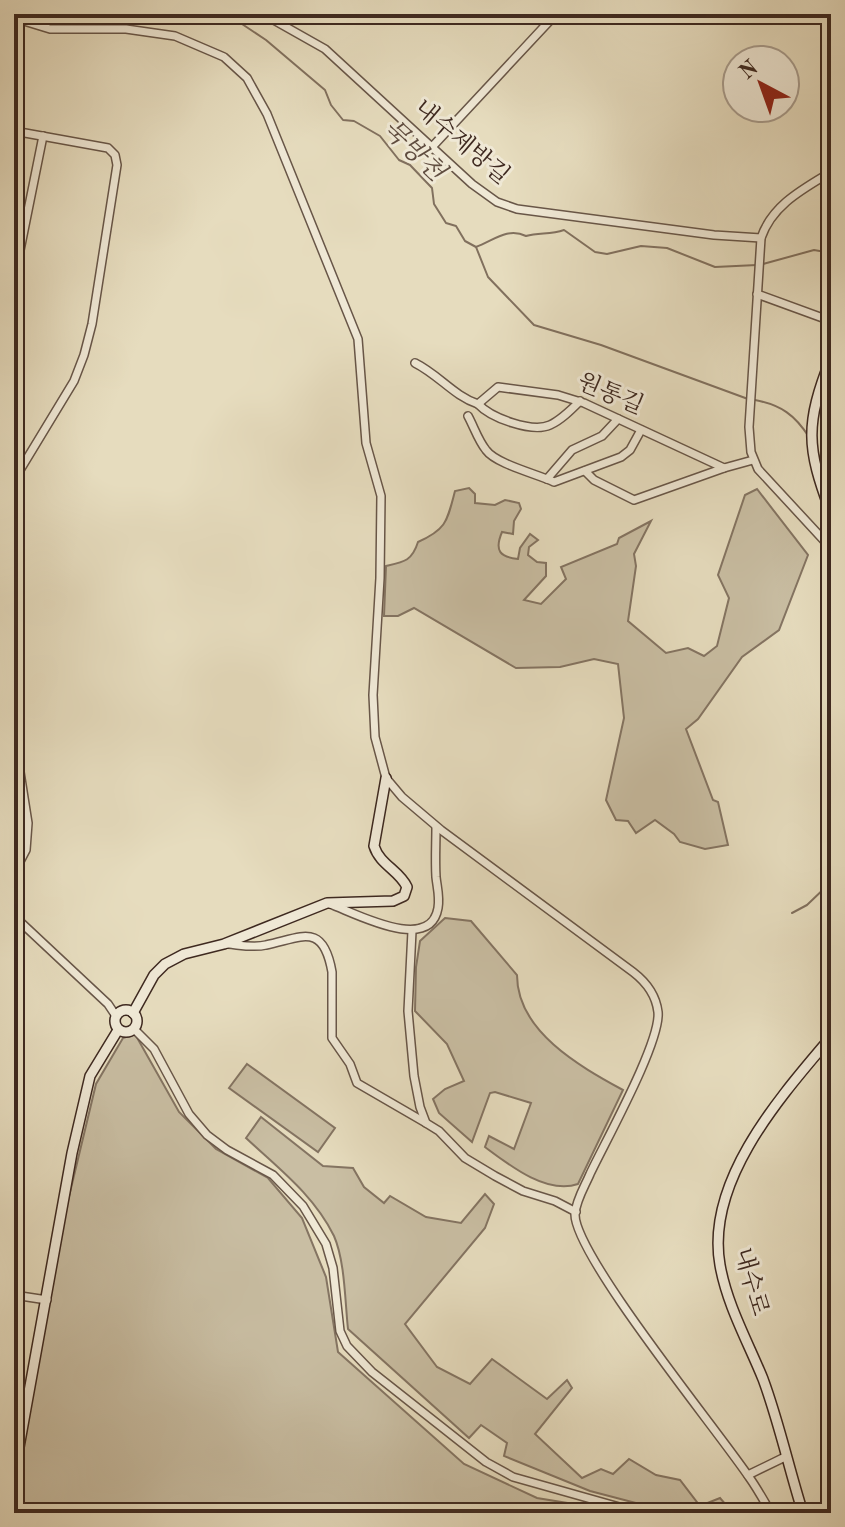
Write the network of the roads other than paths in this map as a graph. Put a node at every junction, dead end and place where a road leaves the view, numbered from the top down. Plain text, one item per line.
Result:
1 (263, 14) edge
2 (556, 14) edge
3 (14, 18) edge
4 (14, 131) edge
5 (43, 136) junction
6 (432, 147) junction
7 (831, 172) edge
8 (760, 242) junction
9 (14, 280) edge
10 (757, 292) junction
11 (831, 321) edge
12 (415, 363) dead end
13 (830, 363) edge
14 (580, 401) junction
15 (478, 404) junction
16 (468, 416) dead end
17 (618, 419) junction
18 (641, 430) junction
19 (753, 460) junction
20 (724, 468) junction
21 (585, 471) junction
22 (547, 479) junction
23 (14, 480) edge
24 (831, 513) edge
25 (830, 548) edge
26 (14, 734) edge
27 (386, 778) junction
28 (14, 791) edge
29 (27, 815) junction
30 (436, 827) junction
31 (14, 873) edge
32 (327, 903) junction
33 (14, 916) edge
34 (412, 931) junction
35 (224, 944) junction
36 (133, 1013) junction
37 (116, 1016) junction
38 (134, 1029) junction
39 (118, 1030) junction
40 (831, 1037) edge
41 (426, 1123) junction
42 (576, 1212) junction
43 (14, 1295) edge
44 (47, 1300) junction
45 (785, 1457) junction
46 (14, 1475) edge
47 (748, 1475) junction
48 (632, 1512) edge
49 (771, 1513) edge
50 (803, 1513) edge

1 - 6 street, 내수제방길
2 - 6 street
3 - 27 street
4 - 5 street
5 - 9 street
5 - 23 street
6 - 8 street, 내수제방길
7 - 8 street
8 - 10 street
10 - 11 street
10 - 19 street
12 - 15 street
13 - 24 street
14 - 15 street, 원통길
14 - 15 street
14 - 17 street, 원통길
16 - 22 street
17 - 18 street, 원통길
17 - 22 street
18 - 20 street, 원통길
18 - 21 street
19 - 20 street
19 - 25 street
20 - 21 street
21 - 22 street
26 - 29 street
27 - 30 street
27 - 32 street
28 - 29 street
29 - 31 street
30 - 34 street
30 - 42 street
32 - 34 street
32 - 35 street
33 - 37 street
34 - 41 street
35 - 36 street
35 - 41 street
36 - 37 street
36 - 38 street
37 - 39 street
38 - 39 street
38 - 48 street
39 - 44 street
40 - 45 street, 내수로
41 - 42 street
42 - 47 street
43 - 44 street
44 - 46 street
45 - 47 street
45 - 50 street, 내수로
47 - 49 street

